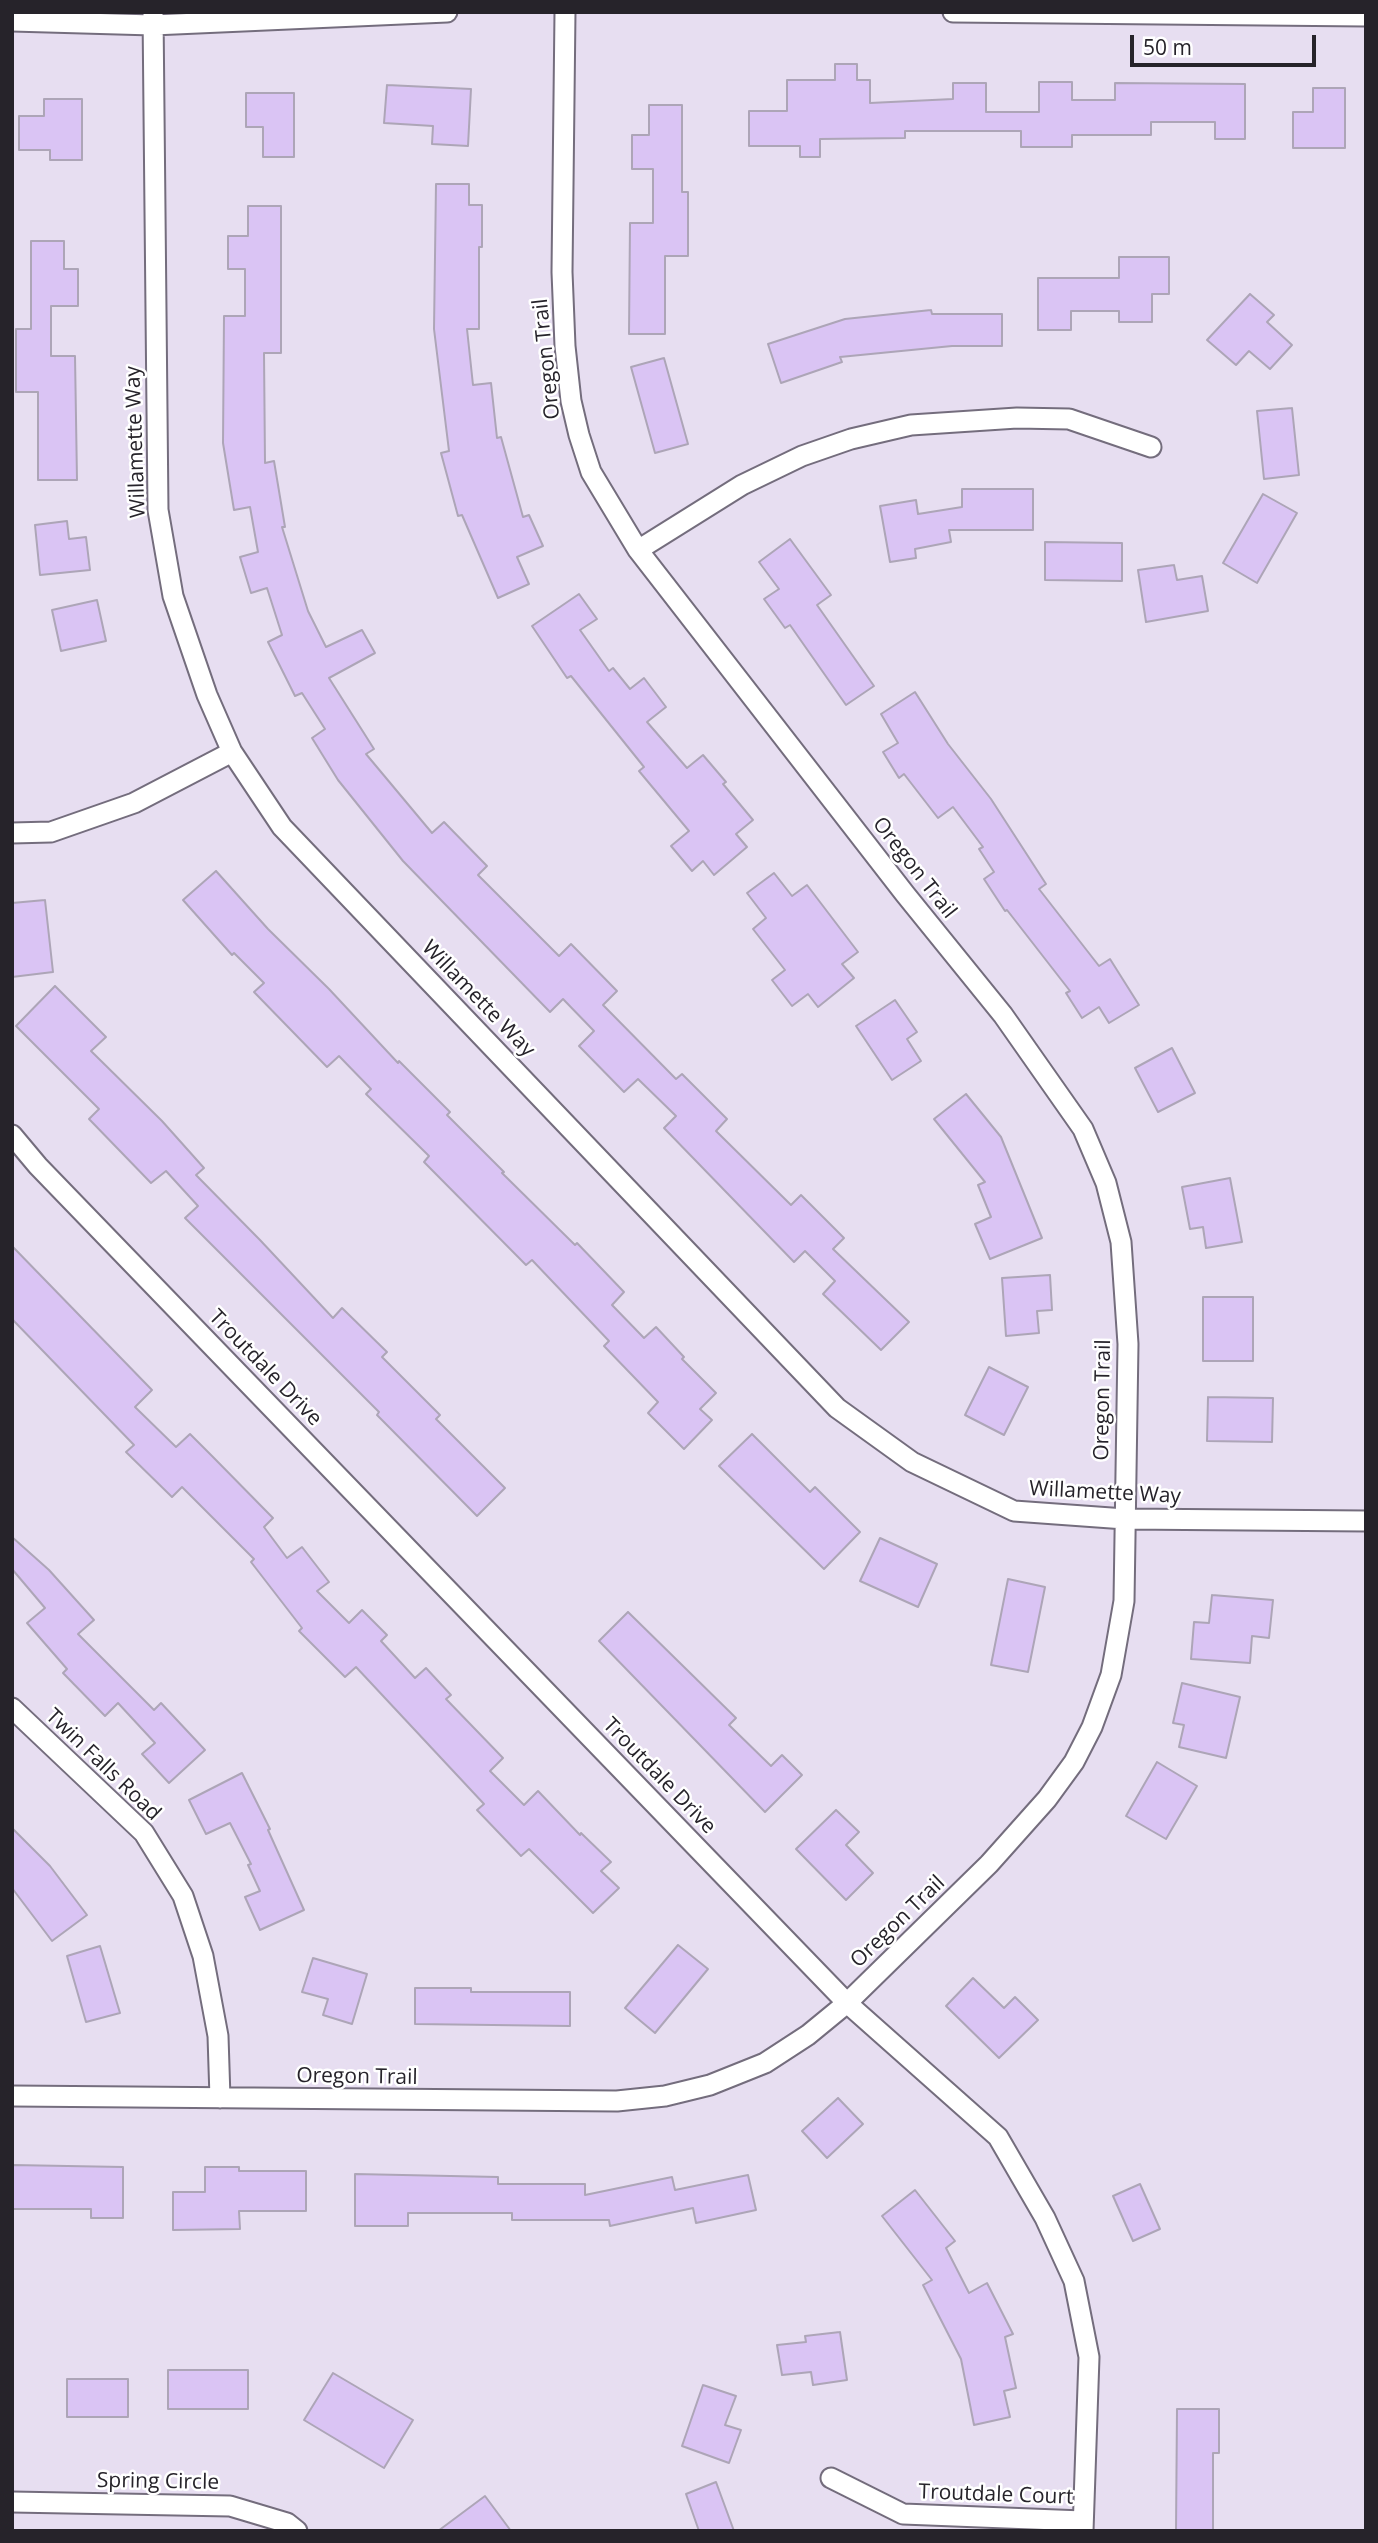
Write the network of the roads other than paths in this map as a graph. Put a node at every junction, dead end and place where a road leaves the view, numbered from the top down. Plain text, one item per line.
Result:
1 (447, 12) edge
2 (565, 12) edge
3 (953, 12) edge
4 (1366, 16) edge
5 (153, 19) edge
6 (12, 22) edge
7 (1151, 447) dead end
8 (638, 550) junction
9 (232, 752) junction
10 (12, 833) edge
11 (12, 1135) edge
12 (1125, 1519) junction
13 (1366, 1521) edge
14 (12, 1708) edge
15 (847, 2003) junction
16 (12, 2096) edge
17 (220, 2098) junction
18 (831, 2478) dead end
19 (12, 2502) edge
20 (1083, 2526) edge
21 (297, 2531) edge

1 - 5 street
2 - 8 street, Oregon Trail
3 - 4 street
5 - 6 street
5 - 9 street, Willamette Way
7 - 8 street
8 - 12 street, Oregon Trail
9 - 10 street
9 - 12 street, Willamette Way
11 - 15 street, Troutdale Drive
12 - 13 street, Willamette Way
12 - 15 street, Oregon Trail
14 - 17 street, Twin Falls Road
15 - 17 street, Oregon Trail
15 - 20 street, Troutdale Drive
16 - 17 street, Oregon Trail
18 - 20 street, Troutdale Court
19 - 21 street, Spring Circle

